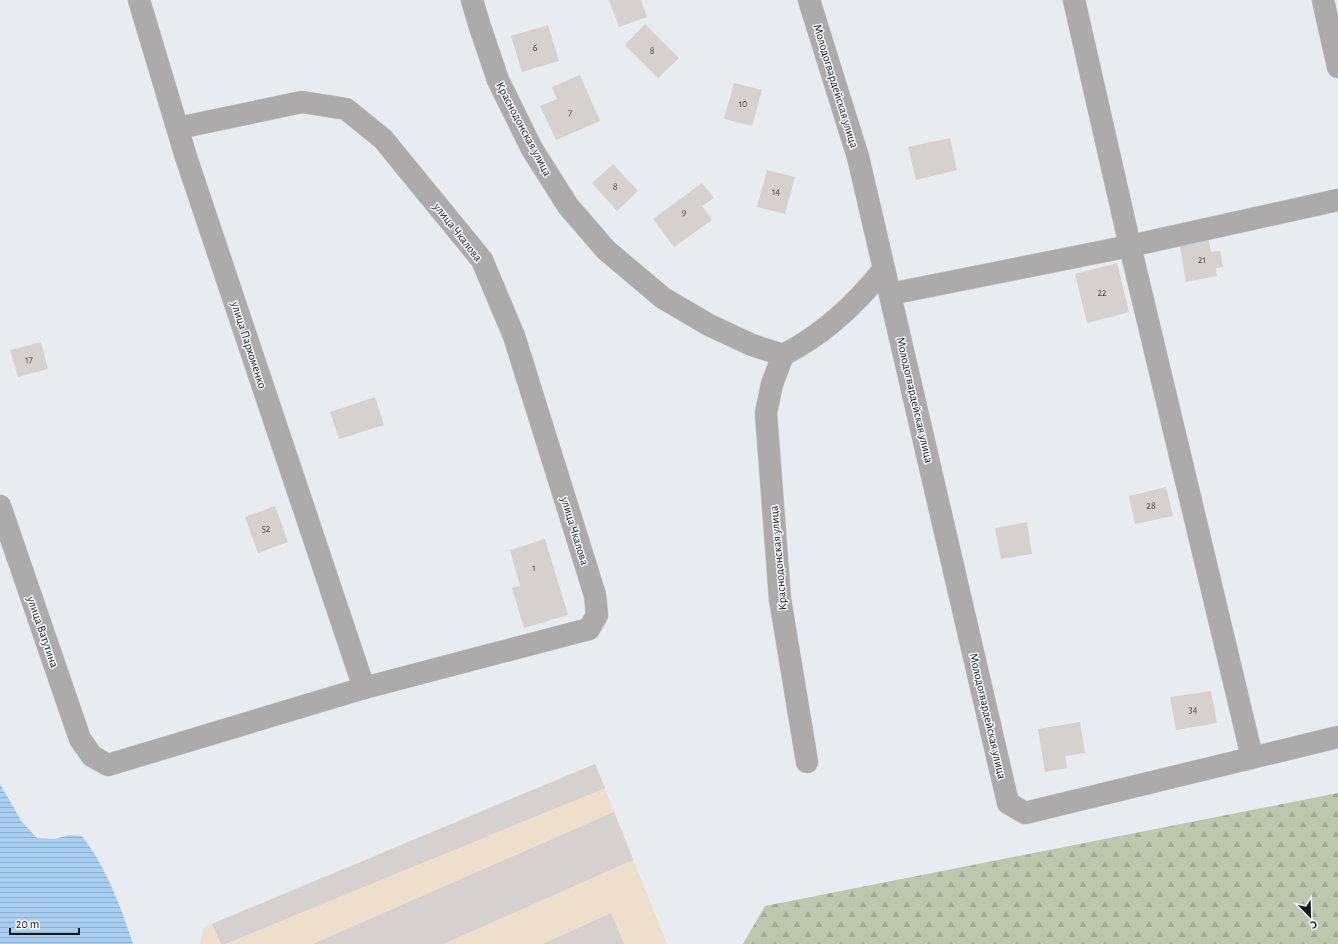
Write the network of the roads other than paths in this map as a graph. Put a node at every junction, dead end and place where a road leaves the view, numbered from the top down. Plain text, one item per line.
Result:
1 (139, 0) edge
2 (472, 0) edge
3 (809, 0) edge
4 (1074, 0) edge
5 (1323, 0) edge
6 (1338, 67) edge
7 (178, 128) junction
8 (1338, 200) edge
9 (1130, 246) junction
10 (884, 269) junction
11 (890, 294) junction
12 (783, 355) junction
13 (0, 506) edge
14 (364, 688) junction
15 (1338, 737) edge
16 (1252, 757) junction
17 (807, 762) dead end

1 - 7 street, улица Пархоменко
2 - 12 street, Краснодонская улица
3 - 10 street, Молодогвардейская улица
4 - 9 street
5 - 6 street
7 - 14 street, улица Пархоменко
7 - 14 street, улица Чкалова
8 - 9 street
9 - 11 street
9 - 16 street
10 - 11 street, Молодогвардейская улица
10 - 12 street
11 - 16 street, Молодогвардейская улица
12 - 17 street, Краснодонская улица
13 - 14 street, улица Ватутина
15 - 16 street

